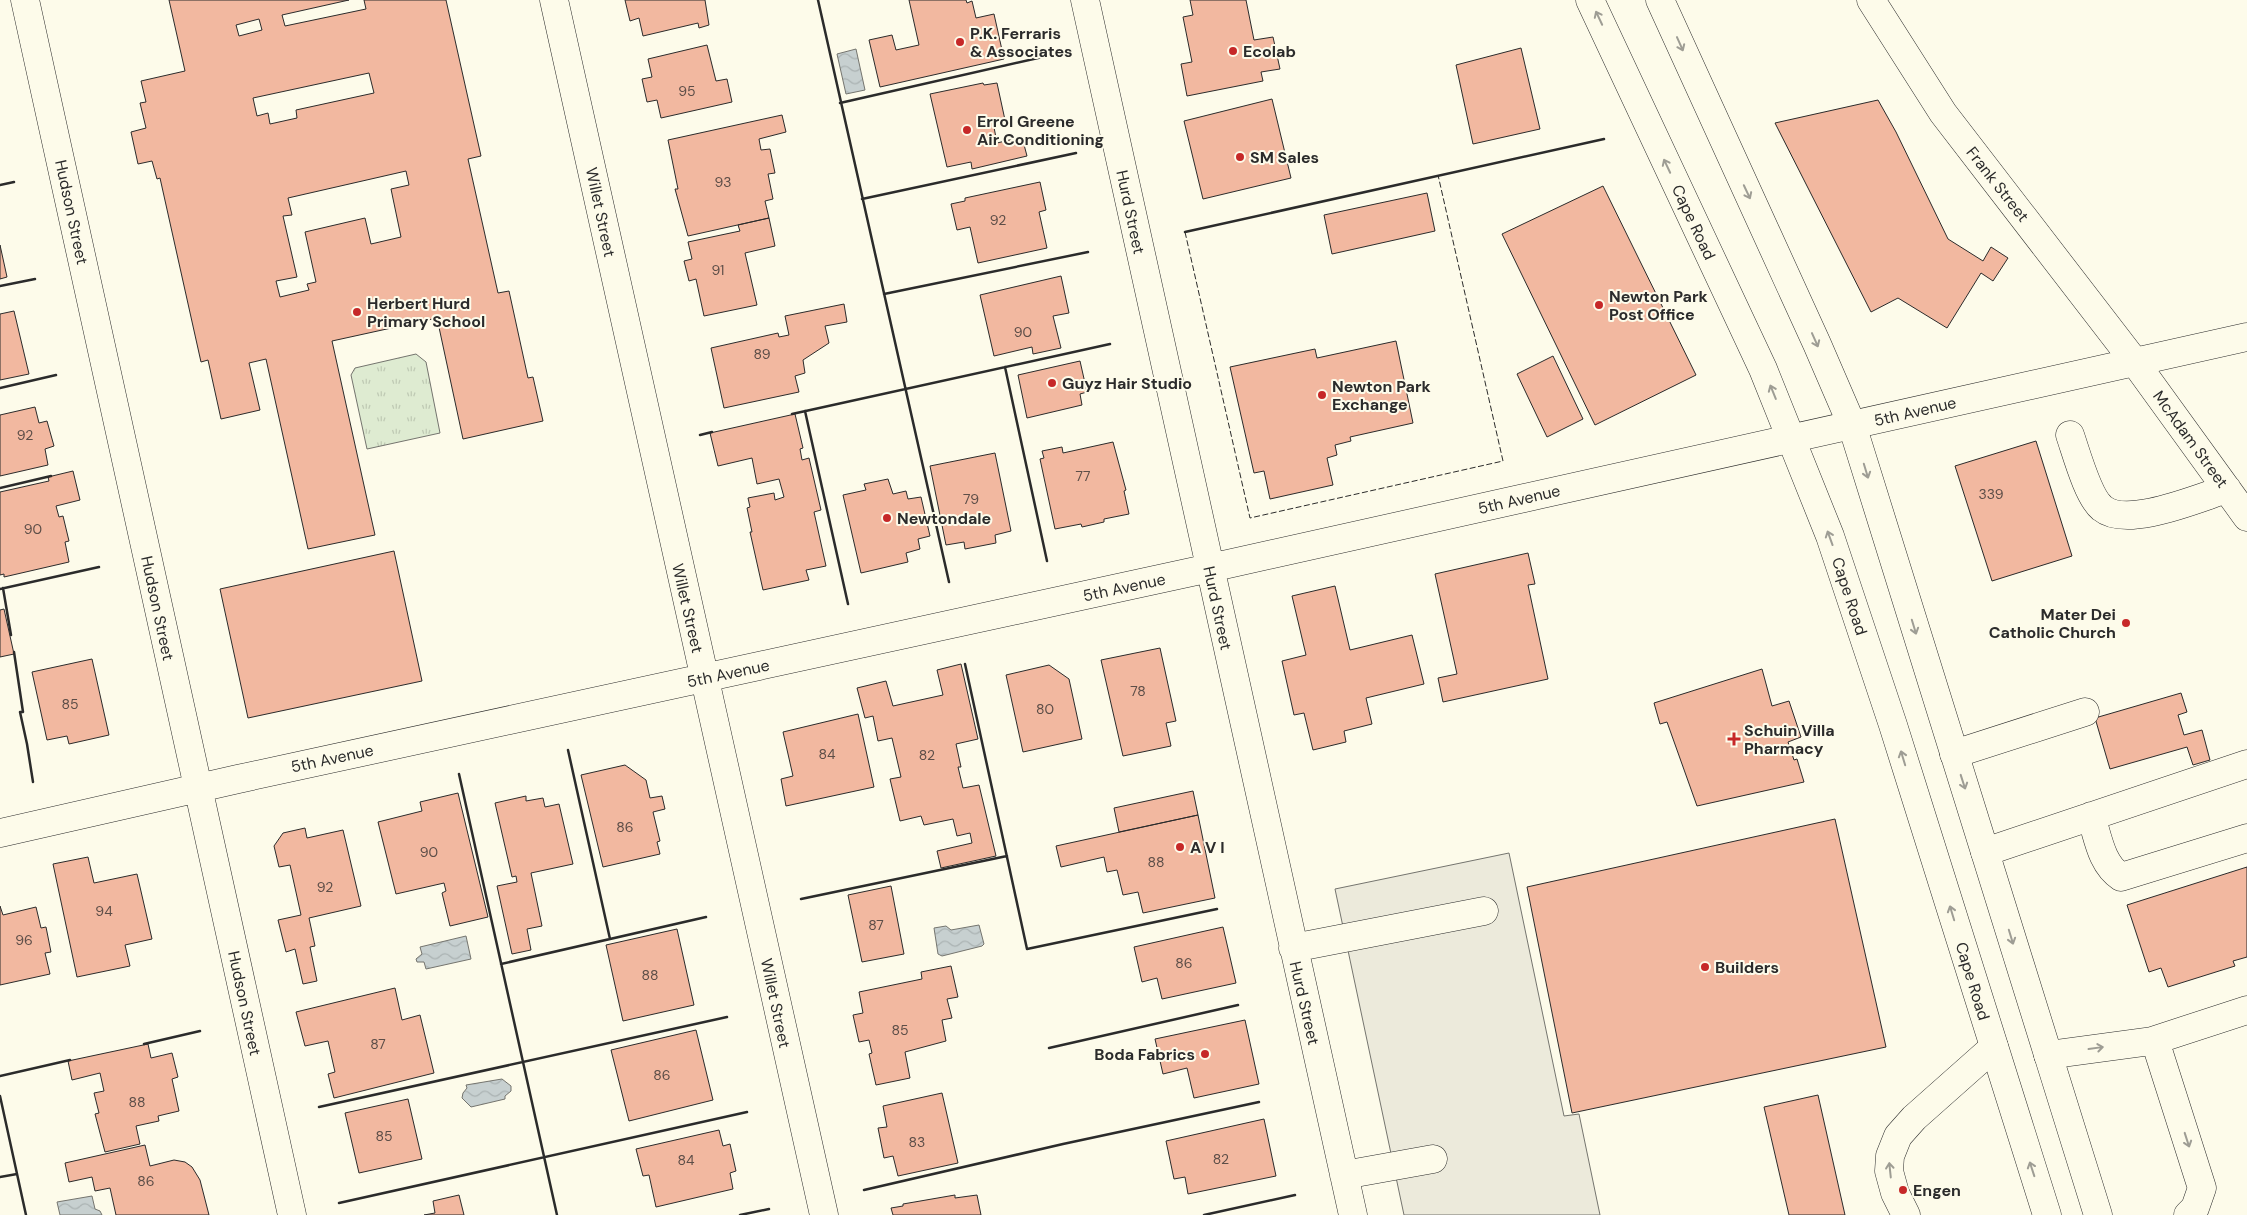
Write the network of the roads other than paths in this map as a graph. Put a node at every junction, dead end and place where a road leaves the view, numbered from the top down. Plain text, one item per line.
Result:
1 (26, 0) edge
2 (554, 0) edge
3 (1085, 0) edge
4 (1590, 0) edge
5 (1660, 0) edge
6 (1871, 0) edge
7 (2247, 337) edge
8 (2134, 361) junction
9 (1852, 425) junction
10 (2070, 435) dead end
11 (1791, 438) junction
12 (2226, 489) junction
13 (2247, 517) edge
14 (1210, 568) junction
15 (705, 678) junction
16 (2084, 712) dead end
17 (1954, 754) junction
18 (2247, 764) edge
19 (199, 789) junction
20 (2091, 816) junction
21 (0, 832) edge
22 (2247, 838) edge
23 (1985, 852) junction
24 (1473, 914) dead end
25 (1292, 948) junction
26 (2247, 1010) edge
27 (2152, 1040) junction
28 (1994, 1047) junction
29 (2048, 1055) junction
30 (1433, 1159) dead end
31 (1344, 1176) junction
32 (292, 1215) edge
33 (824, 1215) edge
34 (1352, 1215) edge
35 (1906, 1215) edge
36 (2047, 1215) edge
37 (2098, 1215) edge
38 (2188, 1215) edge

1 - 19 street, Hudson Street
2 - 15 street, Willet Street
3 - 14 street, Hurd Street
11 -> 4 street, Cape Road
5 -> 9 street
6 - 8 street, Frank Street
7 - 8 street, 5th Avenue
8 - 9 street, 5th Avenue
8 - 12 street, McAdam Street
9 - 11 street, 5th Avenue
9 -> 17 street
10 - 12 street
11 - 14 street, 5th Avenue
28 -> 11 street, Cape Road
12 - 13 street, McAdam Street
14 - 15 street, 5th Avenue
14 - 25 street, Hurd Street
15 - 19 street, 5th Avenue
15 - 33 street, Willet Street
16 - 17 street
17 -> 23 street
18 - 20 street
19 - 21 street, 5th Avenue
19 - 32 street, Hudson Street
20 - 22 street
20 - 23 street
23 -> 29 street
24 - 25 street
25 - 31 street, Hurd Street
26 - 27 street
29 -> 27 street
27 -> 38 street
35 -> 28 street
36 -> 28 street, Cape Road
29 - 37 street
30 - 31 street
31 - 34 street, Hurd Street

